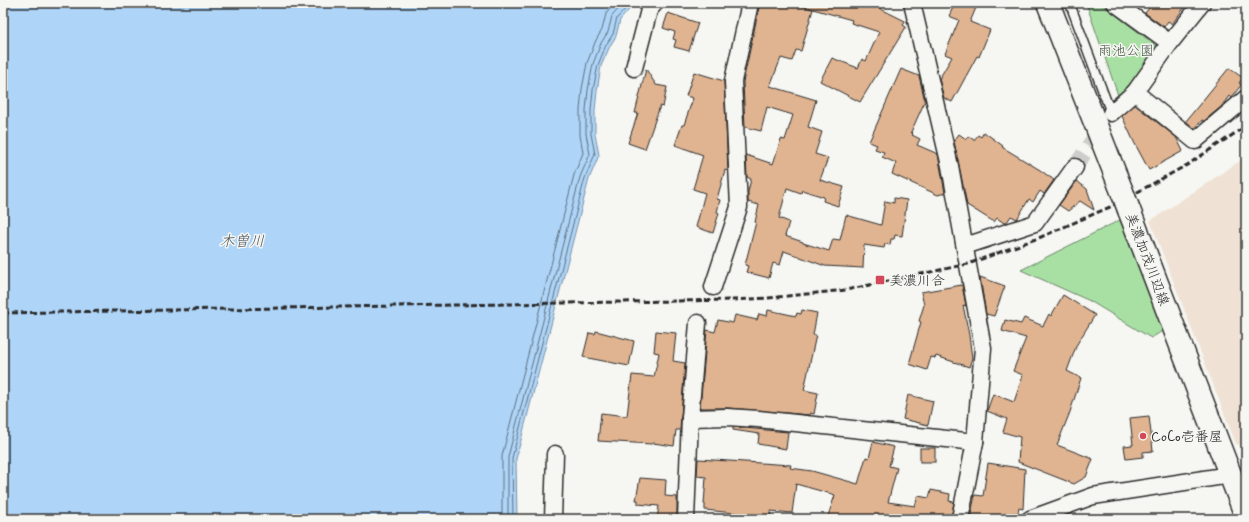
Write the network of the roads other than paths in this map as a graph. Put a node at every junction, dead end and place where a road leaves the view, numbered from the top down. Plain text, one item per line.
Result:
1 (655, 3) edge
2 (750, 3) edge
3 (912, 3) edge
4 (1048, 3) edge
5 (1115, 3) edge
6 (1202, 3) edge
7 (1070, 4) edge
8 (1170, 43) junction
9 (634, 68) dead end
10 (1135, 92) junction
11 (1246, 98) edge
12 (1111, 113) joint
13 (1075, 167) tunnel mouth
14 (965, 246) junction
15 (713, 287) dead end
16 (698, 323) dead end
17 (690, 418) junction
18 (975, 442) junction
19 (555, 454) dead end
20 (1238, 474) edge
21 (1246, 516) edge
22 (553, 519) edge
23 (686, 519) edge
24 (960, 519) edge
25 (1030, 519) edge

1 - 9 street
2 - 15 street
3 - 14 street
4 - 20 main road, 美濃加茂川辺線
5 - 8 street
6 - 8 street
7 - 12 lane
8 - 10 street
10 - 11 street
10 - 12 street
13 - 14 street
14 - 18 street
16 - 17 street
17 - 18 street
17 - 23 street
18 - 24 street
19 - 22 street
20 - 21 main road, 美濃加茂川辺線
20 - 25 street

